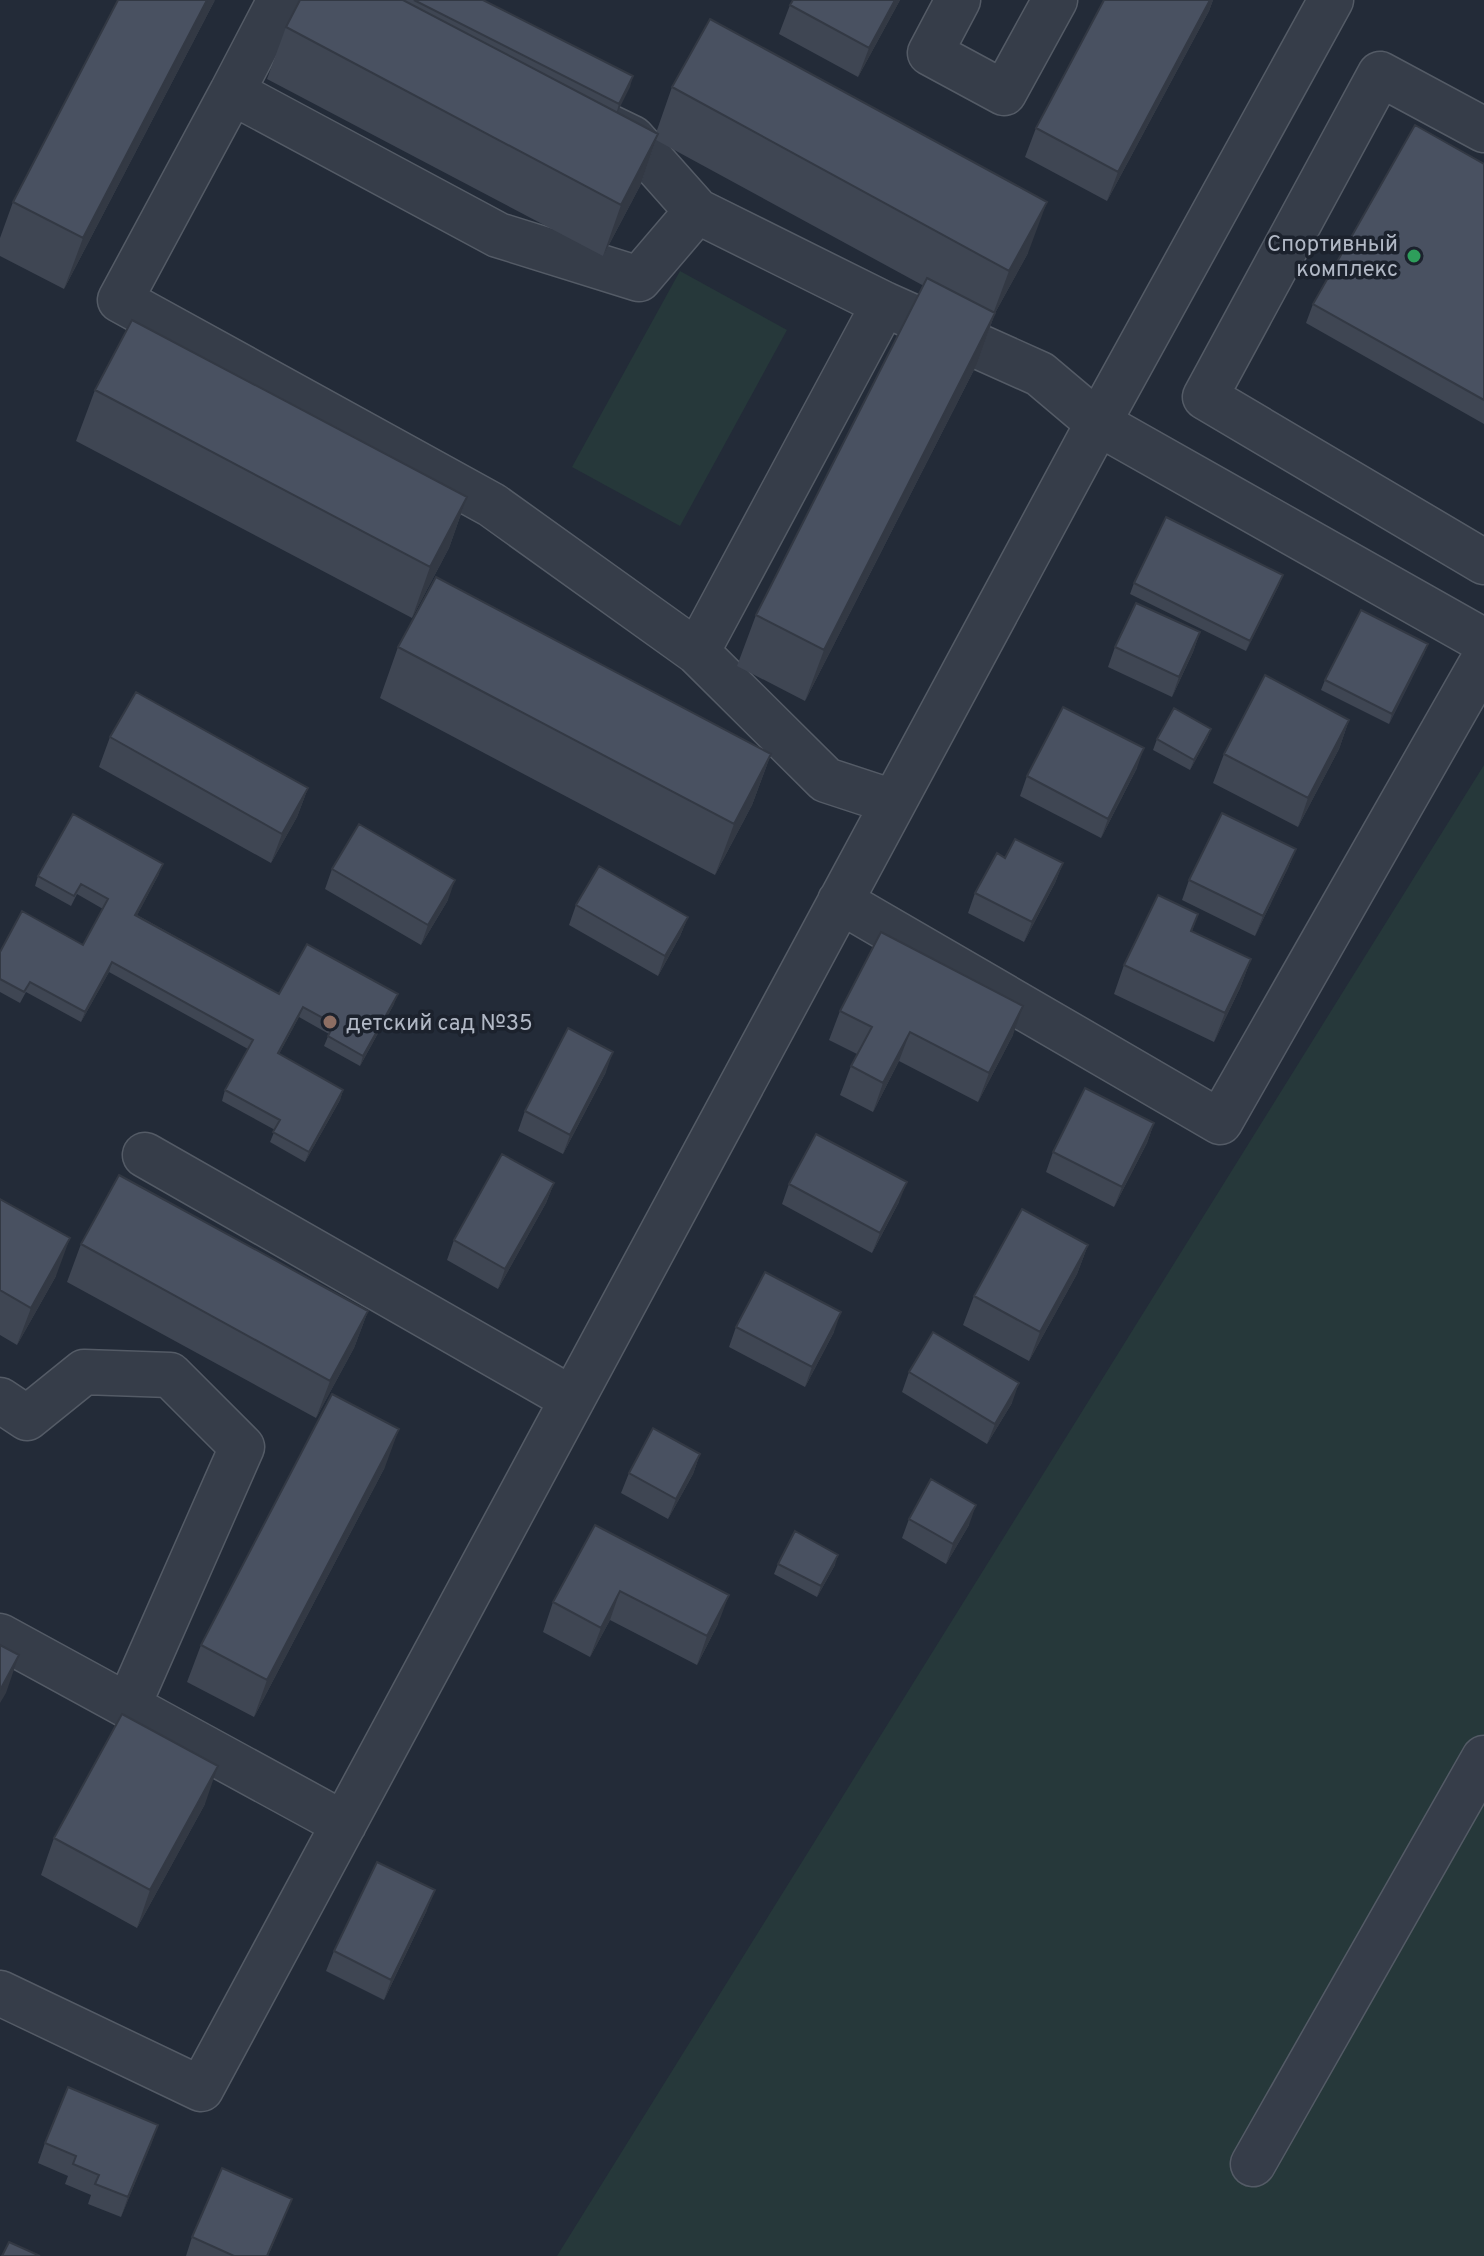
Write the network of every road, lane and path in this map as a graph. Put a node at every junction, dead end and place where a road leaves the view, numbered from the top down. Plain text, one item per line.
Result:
1 (280, 0) edge
2 (958, 0) edge
3 (1055, 0) edge
4 (1331, 0) edge
5 (232, 92) junction
6 (562, 103) edge
7 (1484, 130) edge
8 (697, 211) junction
9 (884, 304) junction
10 (1098, 423) junction
11 (1484, 562) edge
12 (1484, 641) edge
13 (697, 652) junction
14 (1484, 659) edge
15 (893, 802) junction
16 (840, 901) junction
17 (145, 1155) dead end
18 (572, 1399) junction
19 (0, 1400) edge
20 (0, 1636) edge
21 (128, 1706) junction
22 (1484, 1758) edge
23 (344, 1824) junction
24 (0, 1993) edge
25 (1253, 2164) dead end

1 - 5 street
2 - 3 street
4 - 10 street
5 - 8 street
5 - 13 street
6 - 8 street
7 - 11 street
8 - 9 street
9 - 10 street
9 - 13 street
10 - 12 street
10 - 15 street
13 - 15 street
14 - 16 street
15 - 16 street
16 - 18 street
17 - 18 street
18 - 23 street
19 - 21 street
20 - 21 street
21 - 23 street
22 - 25 street
23 - 24 street

